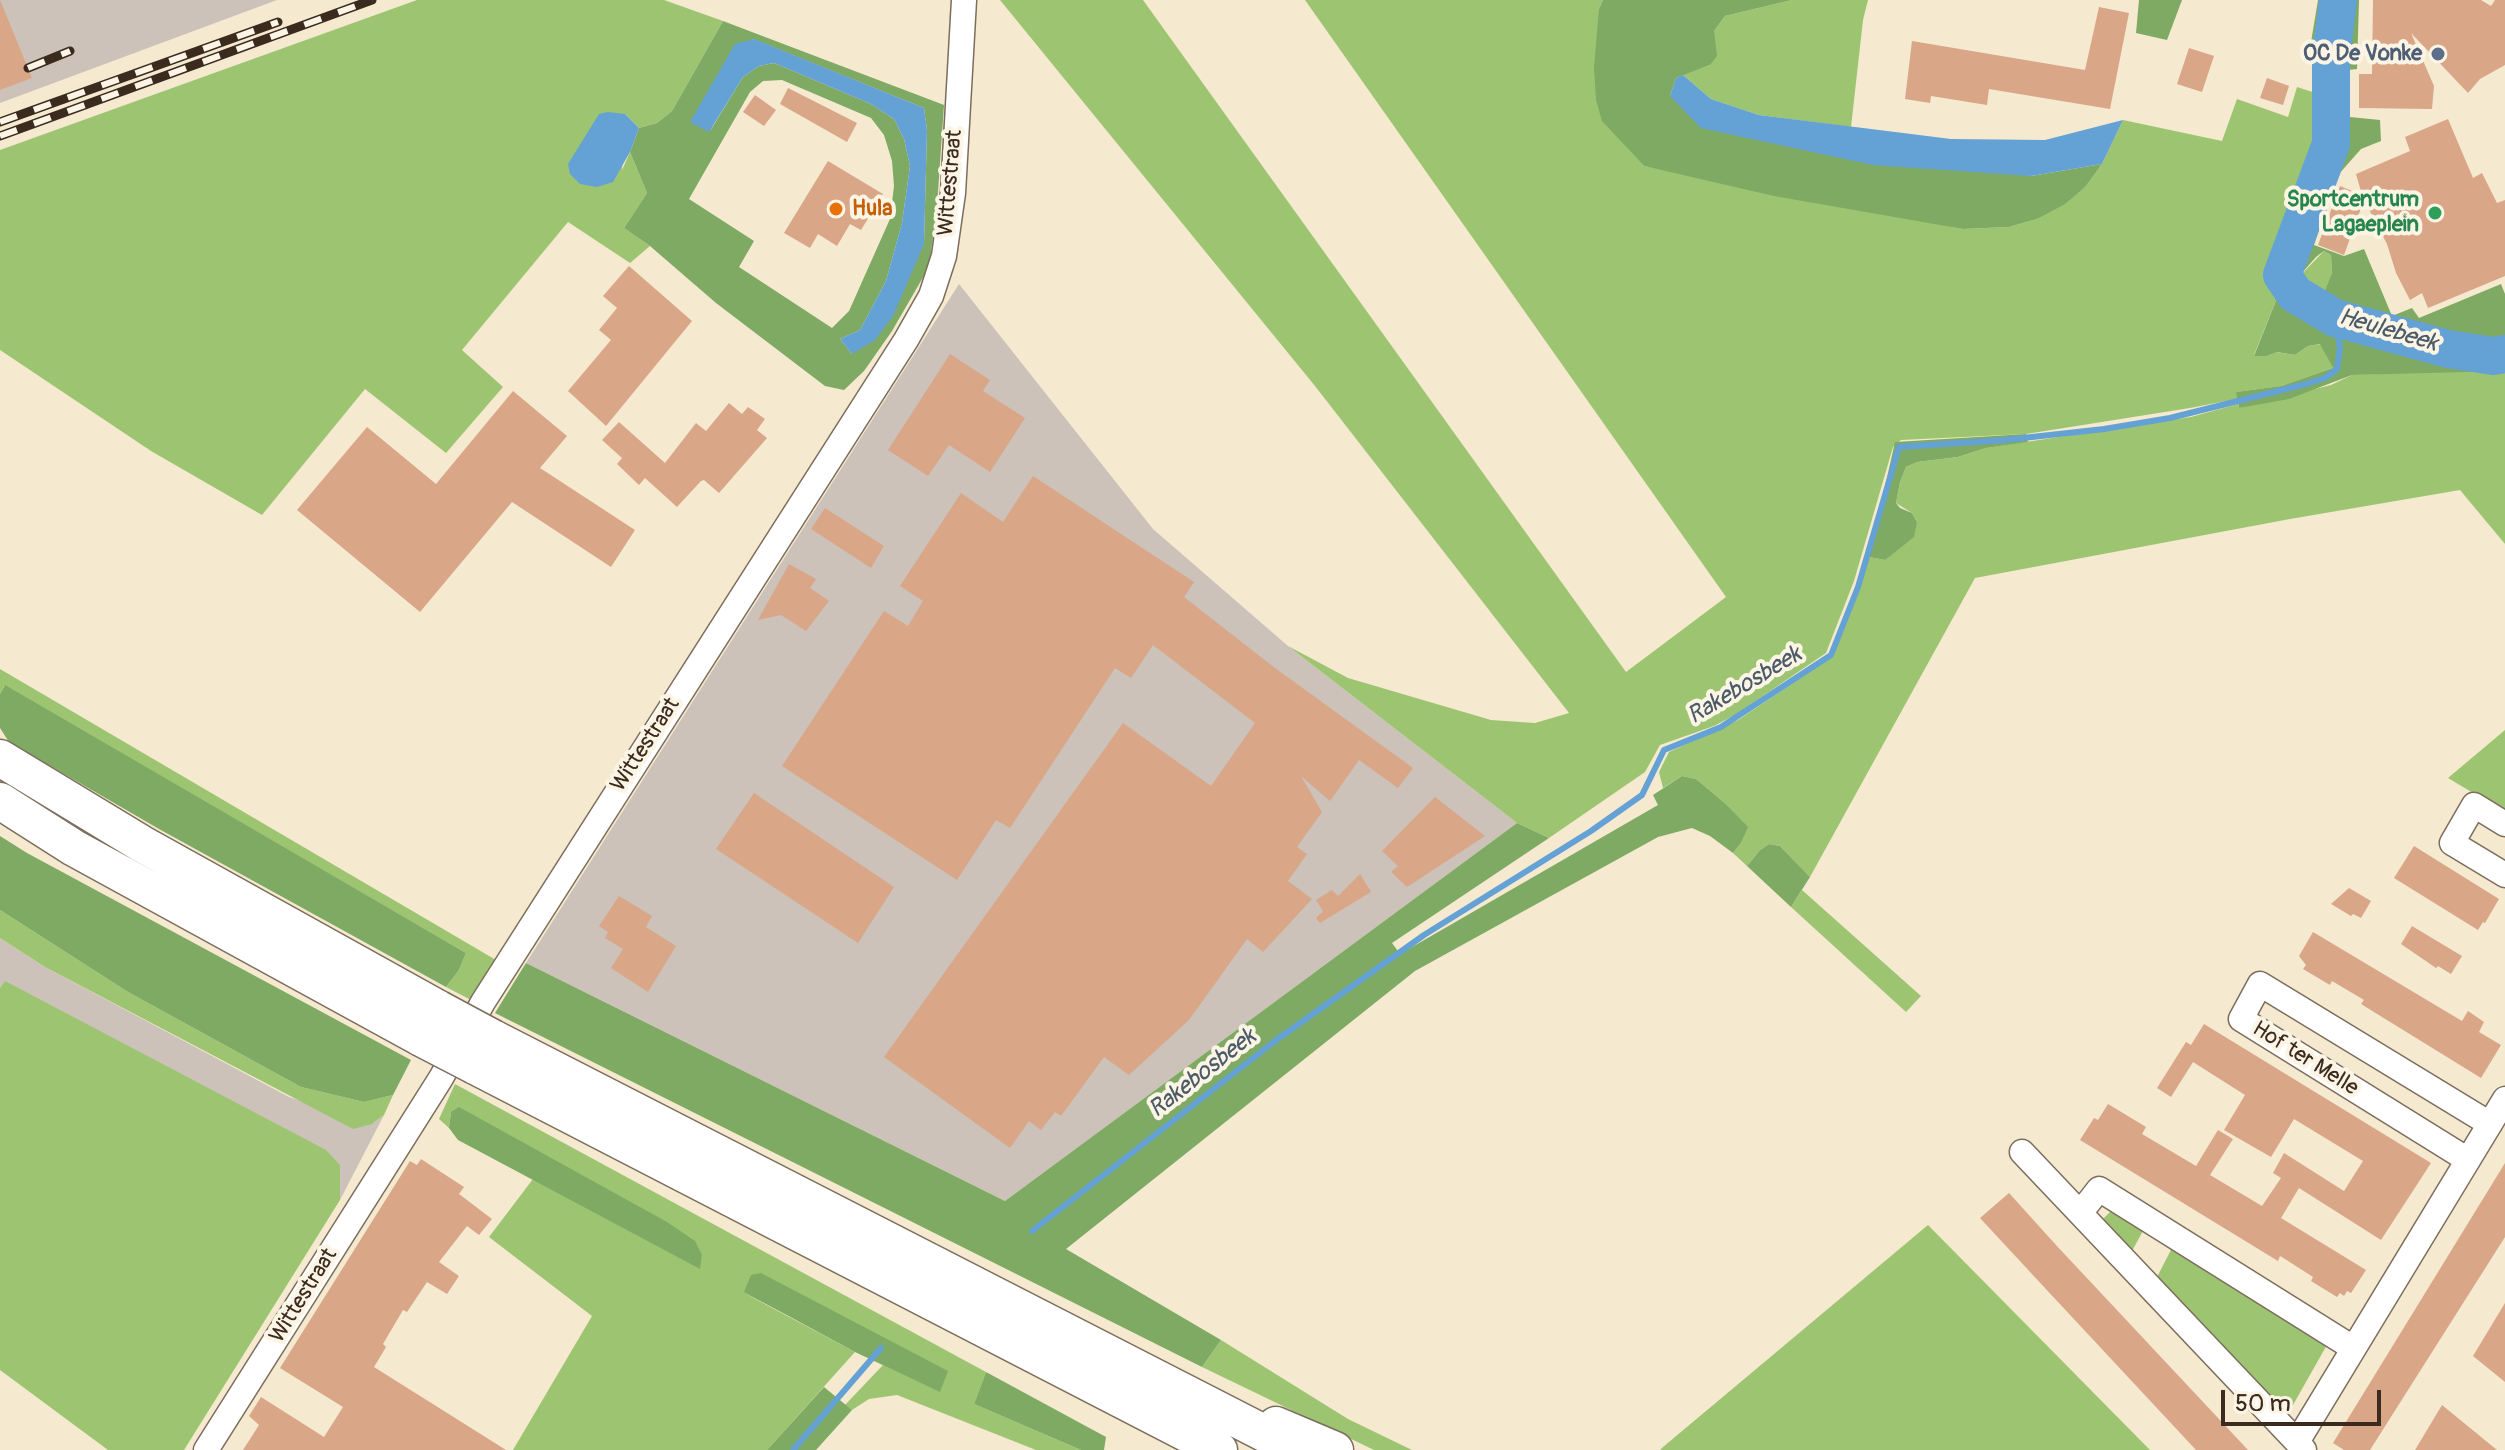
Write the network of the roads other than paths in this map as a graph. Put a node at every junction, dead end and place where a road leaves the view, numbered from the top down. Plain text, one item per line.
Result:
1 (964, 0) edge
2 (0, 758) edge
3 (0, 801) edge
4 (2505, 824) edge
5 (2505, 875) edge
6 (430, 1024) junction
7 (484, 1052) junction
8 (2505, 1099) edge
9 (2490, 1124) junction
10 (2022, 1152) dead end
11 (2468, 1160) junction
12 (2081, 1212) junction
13 (2353, 1348) junction
14 (1214, 1406) junction
15 (1205, 1445) edge
16 (2300, 1446) edge
17 (206, 1450) edge
18 (1297, 1450) edge
19 (1335, 1450) edge

1 - 17 street, Wittestraat
2 - 6 highway
3 - 6 highway
4 - 5 street
6 - 7 highway, bridge
7 - 14 highway
7 - 15 highway
8 - 9 street
9 - 11 street
9 - 11 street, Hof ter Melle
10 - 12 street
11 - 13 street
12 - 13 street
12 - 16 street
13 - 16 street
14 - 18 highway
14 - 19 highway

